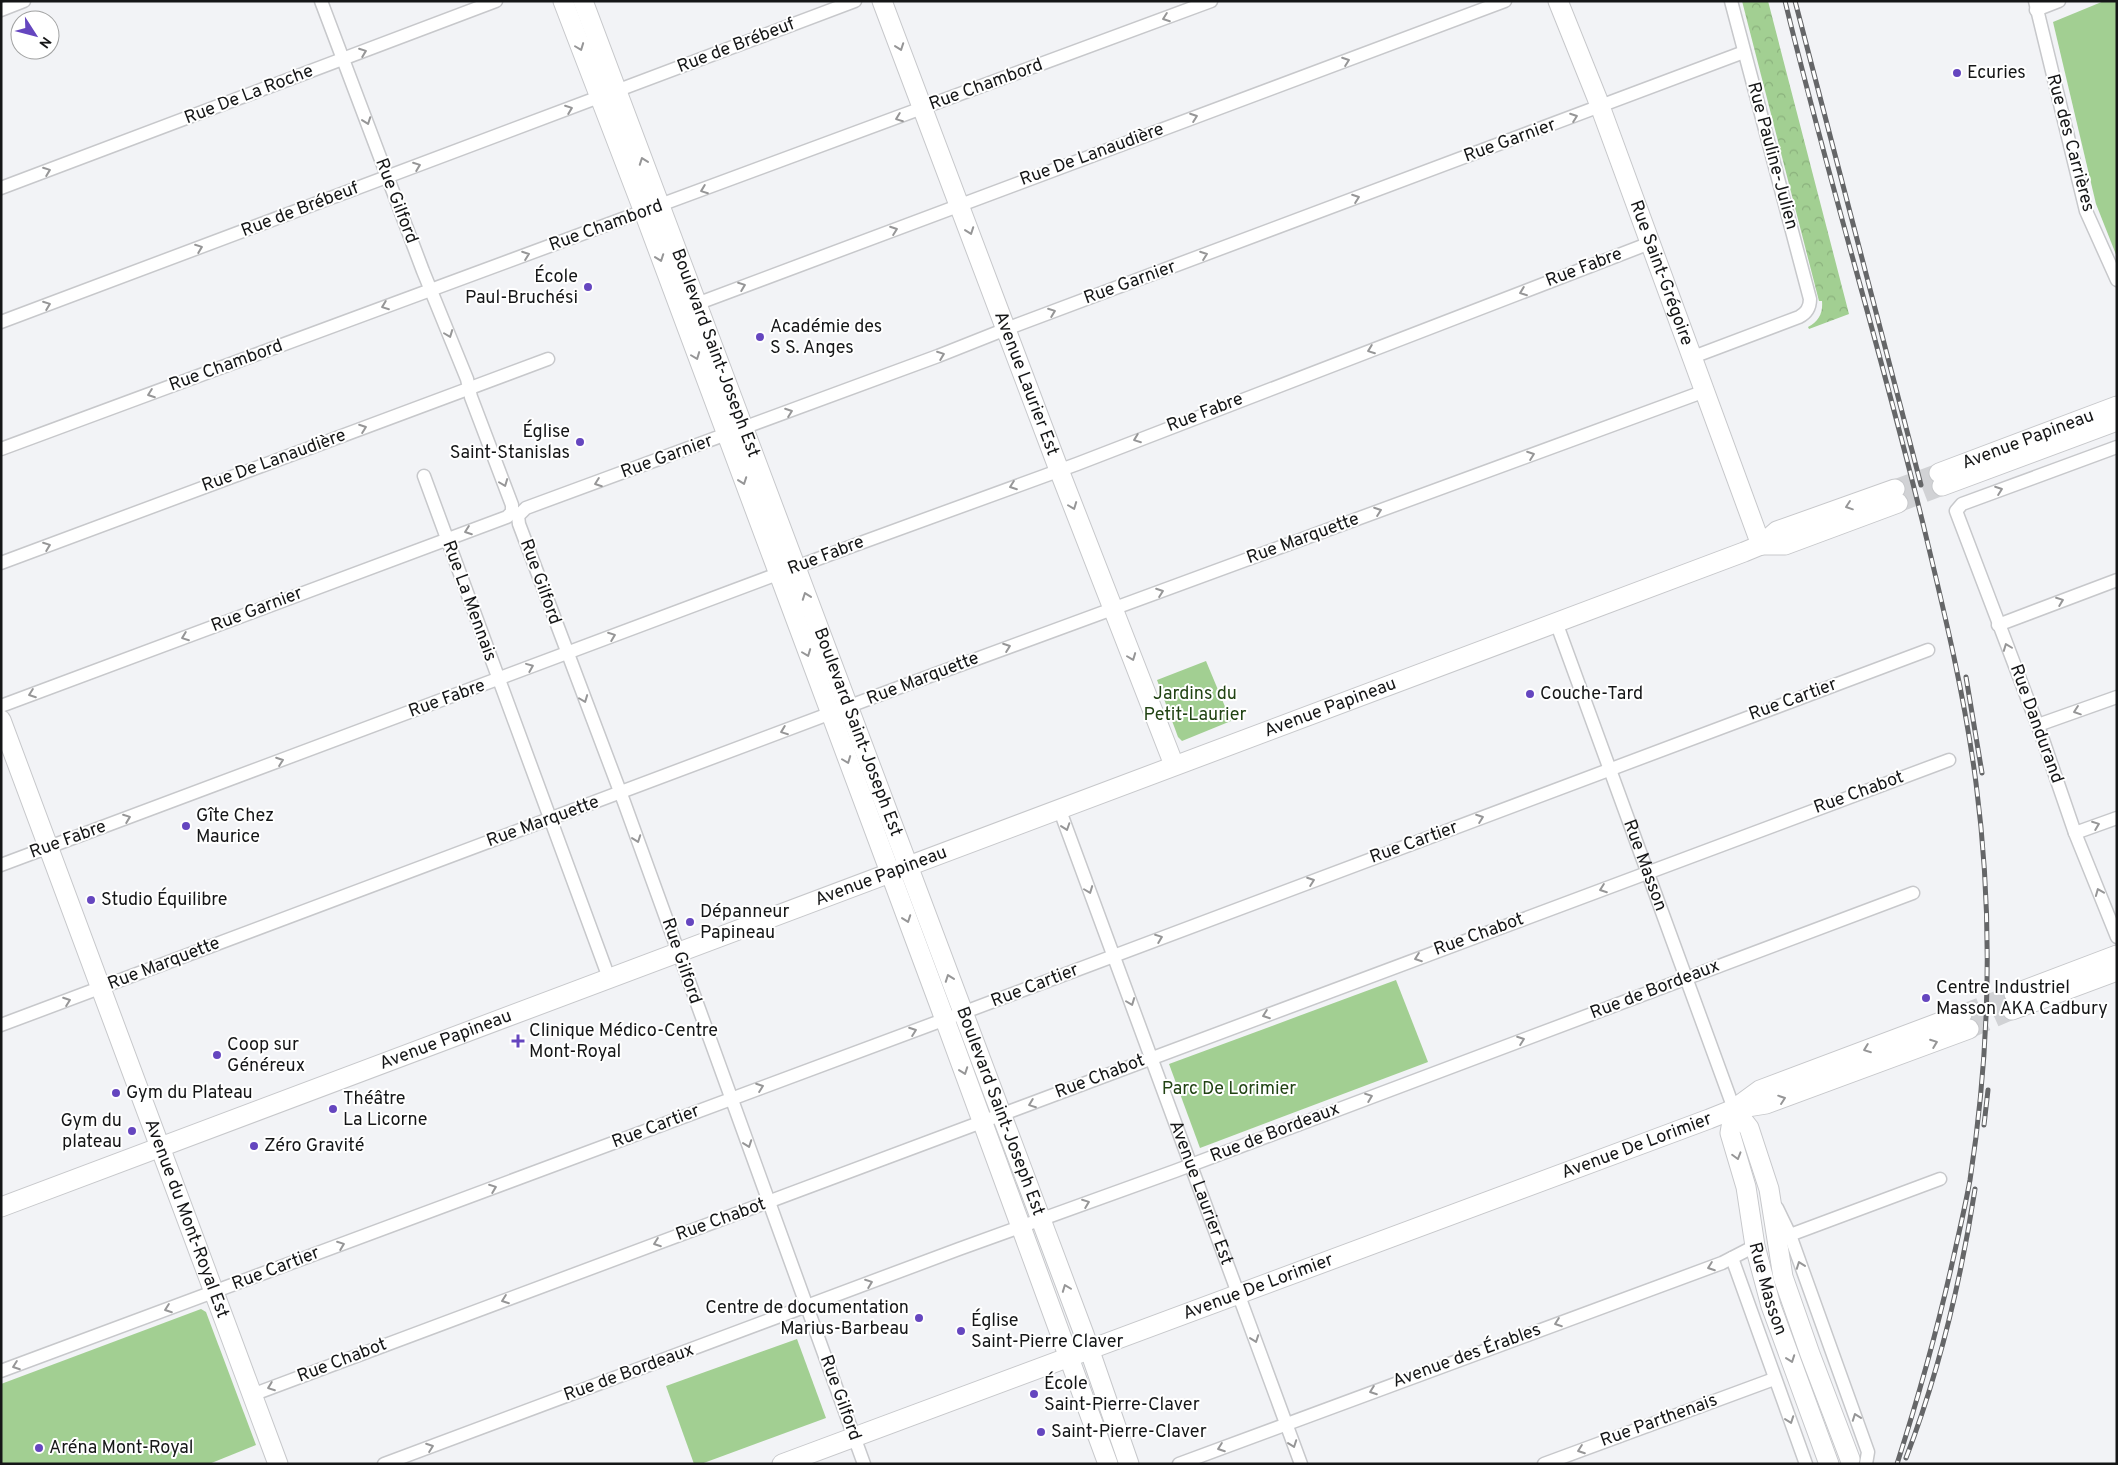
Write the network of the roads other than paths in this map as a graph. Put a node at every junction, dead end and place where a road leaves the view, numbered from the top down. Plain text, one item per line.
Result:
1 (24, 1) edge
2 (321, 1) edge
3 (496, 1) edge
4 (563, 1) edge
5 (583, 1) edge
6 (855, 1) edge
7 (882, 1) edge
8 (1212, 1) edge
9 (1505, 1) edge
10 (1558, 1) edge
11 (1731, 1) edge
12 (2059, 1) edge
13 (2035, 6) edge
14 (1, 10) edge
15 (1744, 52) junction
16 (344, 59) junction
17 (608, 94) junction
18 (1600, 107) junction
19 (923, 109) junction
20 (387, 177) junction
21 (1, 188) edge
22 (960, 205) junction
23 (652, 209) junction
24 (1650, 243) junction
25 (2117, 280) edge
26 (431, 289) junction
27 (688, 307) junction
28 (1, 322) edge
29 (1006, 329) junction
30 (1693, 357) junction
31 (548, 359) dead end
32 (469, 388) junction
33 (1705, 391) junction
34 (2117, 406) edge
35 (2117, 422) edge
36 (735, 432) junction
37 (2117, 447) edge
38 (1, 450) edge
39 (1059, 470) junction
40 (424, 476) dead end
41 (1897, 496) tunnel mouth
42 (515, 514) junction
43 (446, 539) junction
44 (1761, 545) junction
45 (1, 563) edge
46 (786, 571) junction
47 (2117, 580) edge
48 (1113, 608) junction
49 (1556, 622) junction
50 (1998, 625) junction
51 (1928, 650) dead end
52 (567, 653) junction
53 (498, 680) junction
54 (2117, 697) edge
55 (1, 706) edge
56 (838, 711) junction
57 (1, 720) edge
58 (2038, 725) junction
59 (1949, 760) dead end
60 (1174, 765) junction
61 (1610, 768) junction
62 (620, 793) junction
63 (1059, 808) junction
64 (2117, 818) edge
65 (550, 819) junction
66 (2076, 833) junction
67 (49, 847) junction
68 (1, 865) edge
69 (908, 866) junction
70 (1649, 872) junction
71 (890, 873) junction
72 (1913, 893) dead end
73 (2117, 937) edge
74 (678, 952) junction
75 (2117, 955) edge
76 (1114, 956) junction
77 (2117, 971) edge
78 (610, 978) junction
79 (1686, 979) junction
80 (102, 988) junction
81 (953, 1016) junction
82 (1965, 1022) tunnel mouth
83 (1, 1025) edge
84 (1152, 1058) junction
85 (732, 1098) junction
86 (1734, 1109) junction
87 (992, 1119) junction
88 (160, 1147) junction
89 (1191, 1165) junction
90 (1940, 1179) dead end
91 (769, 1202) junction
92 (1, 1207) edge
93 (1040, 1220) junction
94 (1021, 1228) junction
95 (1784, 1240) junction
96 (1755, 1246) junction
97 (1732, 1258) junction
98 (214, 1293) junction
99 (1239, 1293) junction
100 (806, 1306) junction
101 (1089, 1350) junction
102 (1070, 1357) junction
103 (1, 1371) edge
104 (1774, 1379) junction
105 (252, 1395) junction
106 (1286, 1424) junction
107 (853, 1437) junction
108 (1858, 1461) edge
109 (278, 1464) edge
110 (384, 1464) edge
111 (782, 1464) edge
112 (864, 1464) edge
113 (1108, 1464) edge
114 (1129, 1464) edge
115 (1179, 1464) edge
116 (1301, 1464) edge
117 (1544, 1464) edge
118 (1806, 1464) edge
119 (1829, 1464) edge

1 - 14 street
2 - 16 street, Rue Gilford
16 -> 3 street, Rue De La Roche
4 -> 17 main road, Boulevard Saint-Joseph Est
5 - 17 main road, Boulevard Saint-Joseph Est
6 - 17 street, Rue de Brébeuf
7 -> 19 main road, Avenue Laurier Est
8 -> 19 street, Rue Chambord
22 -> 9 street, Rue De Lanaudière
10 - 18 main road, Rue Saint-Grégoire
11 - 15 street, Rue Pauline-Julien
12 - 13 street
13 - 25 street, Rue des Carrières
15 - 18 street, Rue Garnier
15 - 30 street, Rue Pauline-Julien
16 -> 20 street, Rue Gilford
21 -> 16 street, Rue De La Roche
20 -> 17 street, Rue de Brébeuf
17 - 23 main road, Boulevard Saint-Joseph Est
18 - 24 main road, Rue Saint-Grégoire
29 -> 18 street, Rue Garnier
19 - 22 main road, Avenue Laurier Est
19 -> 23 street, Rue Chambord
20 - 26 street, Rue Gilford
28 -> 20 street, Rue de Brébeuf
27 -> 22 street, Rue De Lanaudière
22 -> 29 main road, Avenue Laurier Est
26 -> 23 street, Rue Chambord
23 - 27 main road, Boulevard Saint-Joseph Est
24 - 30 main road, Rue Saint-Grégoire
24 -> 39 street, Rue Fabre
26 -> 32 street, Rue Gilford
26 -> 38 street, Rue Chambord
27 - 36 main road, Boulevard Saint-Joseph Est
36 -> 29 street, Rue Garnier
29 - 39 main road, Avenue Laurier Est
30 - 33 main road, Rue Saint-Grégoire
31 - 32 street, Rue De Lanaudière
32 -> 42 street, Rue Gilford
45 -> 32 street, Rue De Lanaudière
33 - 44 main road, Rue Saint-Grégoire
48 -> 33 street, Rue Marquette
34 - 35 main road, Avenue Papineau
36 -> 42 street, Rue Garnier
36 - 46 main road, Boulevard Saint-Joseph Est
50 -> 37 street, Rue Dandurand
39 -> 46 street, Rue Fabre
39 -> 48 main road, Avenue Laurier Est
40 - 43 street, Rue La Mennais
41 - 44 main road, Avenue Papineau
42 -> 43 street, Rue Garnier
42 - 52 street, Rue Gilford
43 - 53 street, Rue La Mennais
43 -> 55 street, Rue Garnier
44 - 49 main road, Avenue Papineau
52 -> 46 street, Rue Fabre
46 - 56 main road, Boulevard Saint-Joseph Est
50 -> 47 street
56 -> 48 street, Rue Marquette
48 -> 60 main road, Avenue Laurier Est
49 - 60 main road, Avenue Papineau
49 - 61 street, Rue Masson
58 -> 50 street, Rue Dandurand
51 - 61 street, Rue Cartier
53 -> 52 street, Rue Fabre
52 -> 62 street, Rue Gilford
53 - 65 street, Rue La Mennais
67 -> 53 street, Rue Fabre
54 -> 58 street
56 -> 62 street, Rue Marquette
56 - 69 main road, Boulevard Saint-Joseph Est
56 -> 71 main road, Boulevard Saint-Joseph Est
57 - 67 main road, Avenue du Mont-Royal Est
58 - 66 street, Rue Dandurand
59 - 70 street, Rue Chabot
60 - 63 main road, Avenue Papineau
61 - 70 street, Rue Masson
76 -> 61 street, Rue Cartier
62 - 65 street, Rue Marquette
62 -> 74 street, Rue Gilford
63 - 69 main road, Avenue Papineau
63 -> 76 street, Avenue Laurier Est
66 -> 64 street
65 - 78 street, Rue La Mennais
65 - 80 street, Rue Marquette
73 -> 66 street, Rue Dandurand
67 - 68 street, Rue Fabre
67 - 80 main road, Avenue du Mont-Royal Est
69 - 71 main road, Avenue Papineau
81 -> 69 main road, Boulevard Saint-Joseph Est
70 - 79 street, Rue Masson
70 -> 84 street, Rue Chabot
71 - 74 main road, Avenue Papineau
71 -> 81 main road, Boulevard Saint-Joseph Est
72 - 79 street, Rue de Bordeaux
74 - 78 main road, Avenue Papineau
74 - 85 street, Rue Gilford
75 - 77 main road
76 - 81 street, Rue Cartier
76 -> 84 street, Avenue Laurier Est
78 - 88 main road, Avenue Papineau
79 - 86 street, Rue Masson
89 -> 79 street, Rue de Bordeaux
83 -> 80 street, Rue Marquette
80 - 88 main road, Avenue du Mont-Royal Est
85 -> 81 street, Rue Cartier
81 - 87 main road, Boulevard Saint-Joseph Est
82 - 86 main road, Avenue De Lorimier
84 -> 87 street, Rue Chabot
84 - 89 street, Avenue Laurier Est
85 -> 91 street, Rue Gilford
98 -> 85 street, Rue Cartier
86 - 95 main road, Rue Masson
86 -> 96 main road, Rue Masson
86 - 99 main road, Avenue De Lorimier
87 - 91 street, Rue Chabot
87 - 93 main road, Boulevard Saint-Joseph Est
87 - 94 main road, Boulevard Saint-Joseph Est
88 - 92 main road, Avenue Papineau
88 - 98 main road, Avenue du Mont-Royal Est
93 -> 89 street, Rue de Bordeaux
89 - 99 street, Avenue Laurier Est
90 - 95 street
91 - 100 street, Rue Gilford
91 -> 105 street, Rue Chabot
93 - 94 street, Rue de Bordeaux
101 -> 93 main road, Boulevard Saint-Joseph Est
100 -> 94 street, Rue de Bordeaux
94 - 102 main road, Boulevard Saint-Joseph Est
108 -> 95 main road, Rue Masson
96 - 97 street, Avenue des Érables
96 -> 119 main road, Rue Masson
97 - 104 street, Rue Masson
97 -> 106 street, Avenue des Érables
98 -> 103 street, Rue Cartier
98 - 105 main road, Avenue du Mont-Royal Est
99 - 101 main road, Avenue De Lorimier
99 -> 106 street, Avenue Laurier Est
100 - 107 street, Rue Gilford
110 -> 100 street, Rue de Bordeaux
101 - 102 main road, Avenue De Lorimier
101 - 114 main road, Boulevard Saint-Joseph Est
102 - 107 main road, Avenue De Lorimier
102 - 113 main road, Boulevard Saint-Joseph Est
104 -> 117 street, Rue Parthenais
104 -> 118 street, Rue Masson
105 - 109 main road, Avenue du Mont-Royal Est
106 -> 115 street, Avenue des Érables
106 -> 116 street, Avenue Laurier Est
107 - 111 main road, Avenue De Lorimier
107 - 112 street, Rue Gilford

